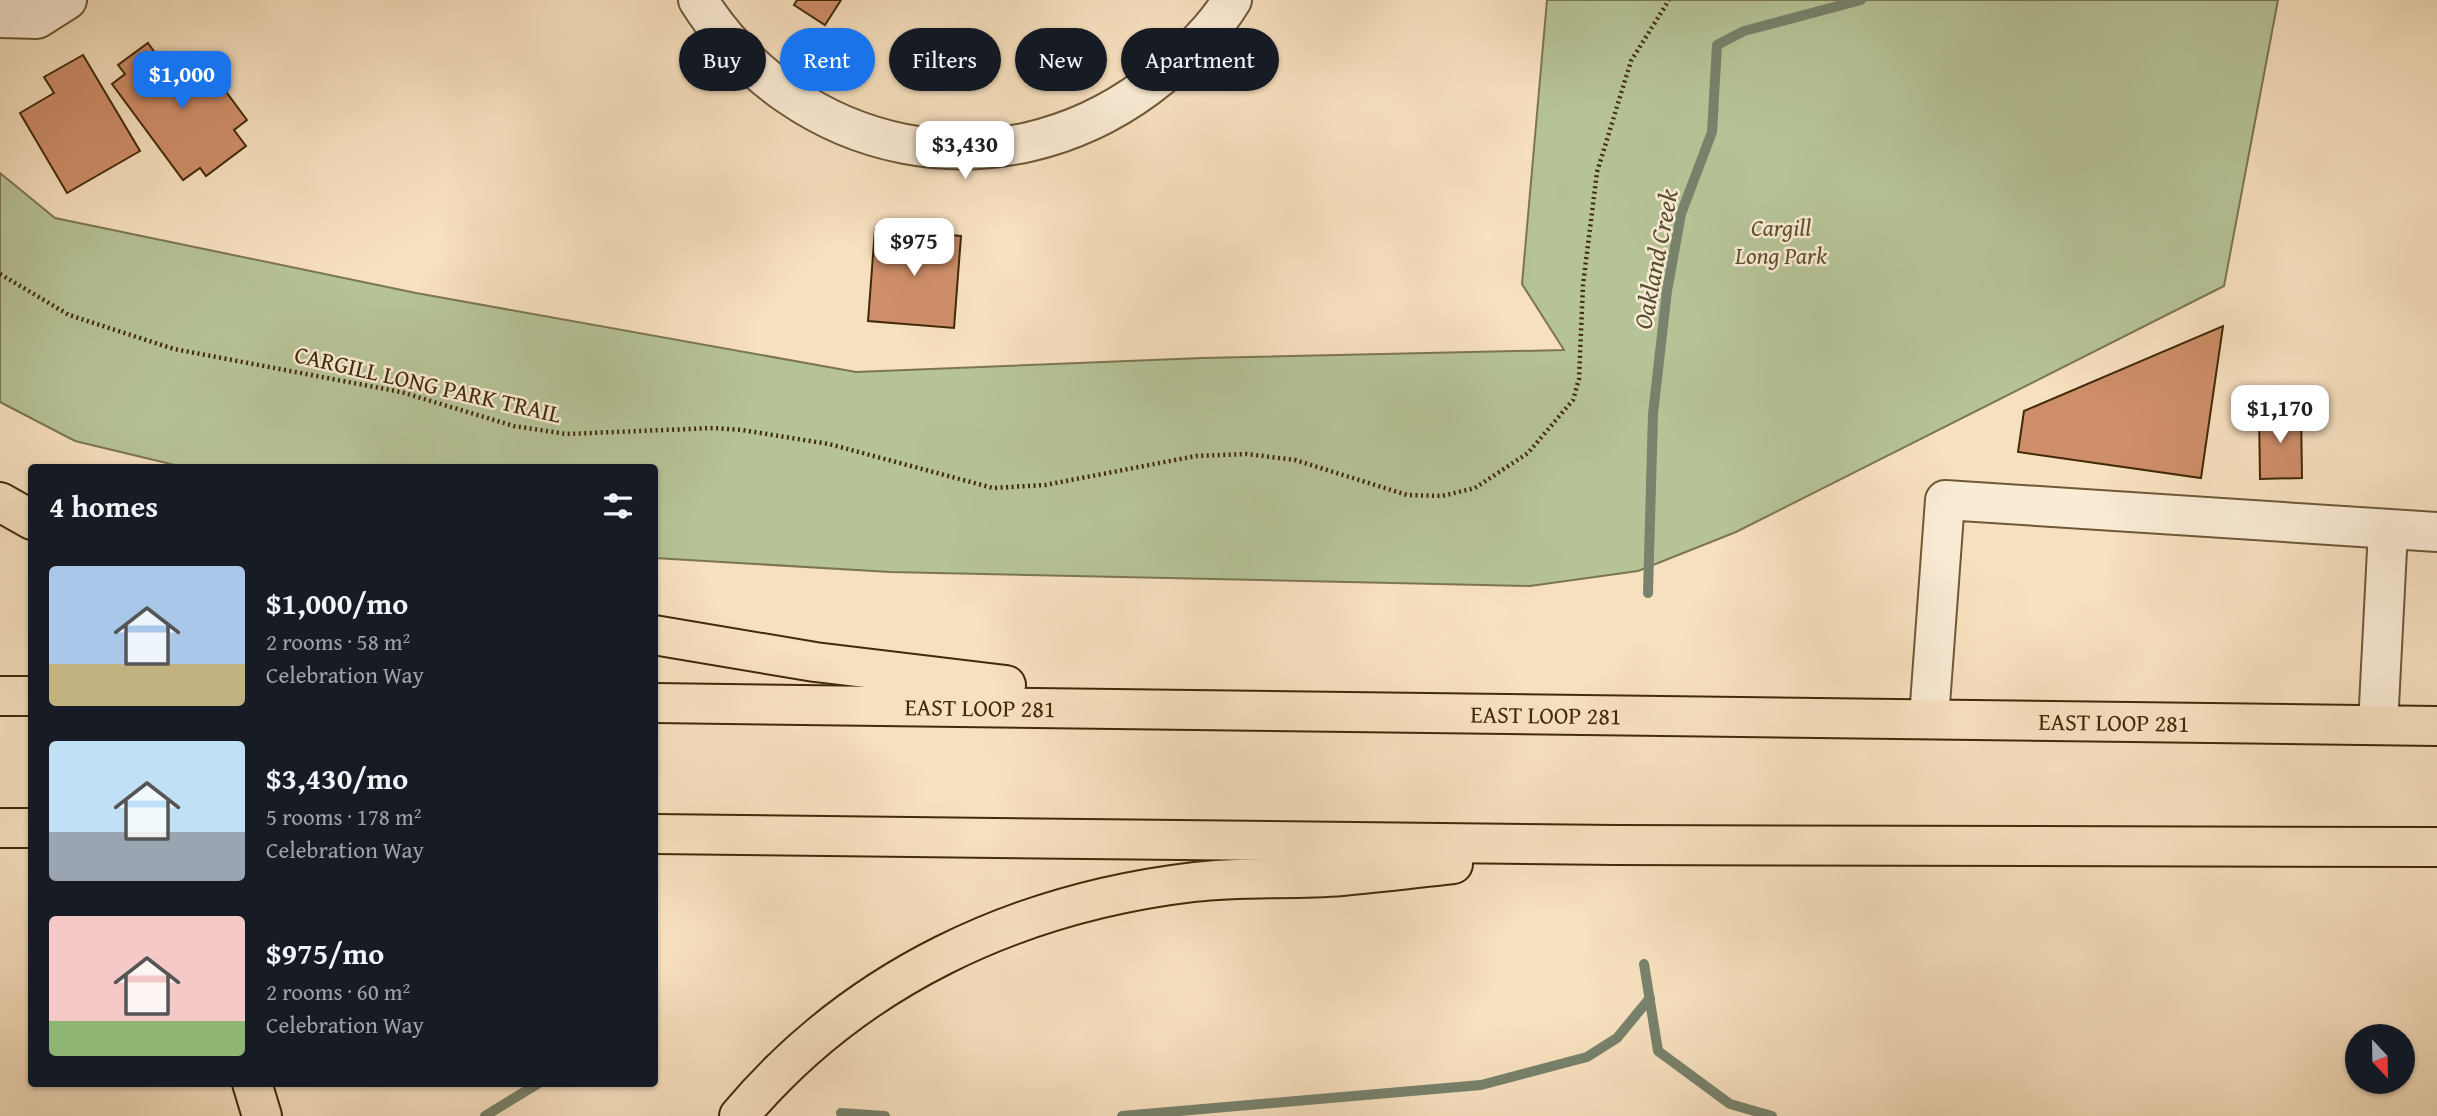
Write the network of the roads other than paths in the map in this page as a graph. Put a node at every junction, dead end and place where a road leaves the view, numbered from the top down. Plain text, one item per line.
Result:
1 (67, 0) edge
2 (698, 0) edge
3 (1232, 0) edge
4 (0, 18) edge
5 (0, 492) edge
6 (0, 502) edge
7 (28, 502) edge
8 (28, 518) edge
9 (2388, 530) junction
10 (2437, 533) edge
11 (658, 636) edge
12 (0, 696) edge
13 (28, 696) edge
14 (658, 703) edge
15 (1199, 708) junction
16 (1928, 718) junction
17 (2378, 725) junction
18 (2437, 726) edge
19 (0, 828) edge
20 (28, 828) edge
21 (658, 834) edge
22 (1616, 845) junction
23 (2437, 847) edge
24 (253, 1087) edge
25 (261, 1116) edge
26 (739, 1116) edge

1 - 4 street
2 - 3 street
5 - 7 highway
6 - 8 highway
9 - 10 street
9 - 16 street
9 - 17 street
11 - 15 highway
12 - 13 highway
14 - 15 highway, EAST LOOP 281
15 - 16 highway, EAST LOOP 281
16 - 17 highway, EAST LOOP 281
17 - 18 highway, EAST LOOP 281
19 - 20 highway
21 - 22 highway
22 - 23 highway
22 - 26 highway
24 - 25 highway

